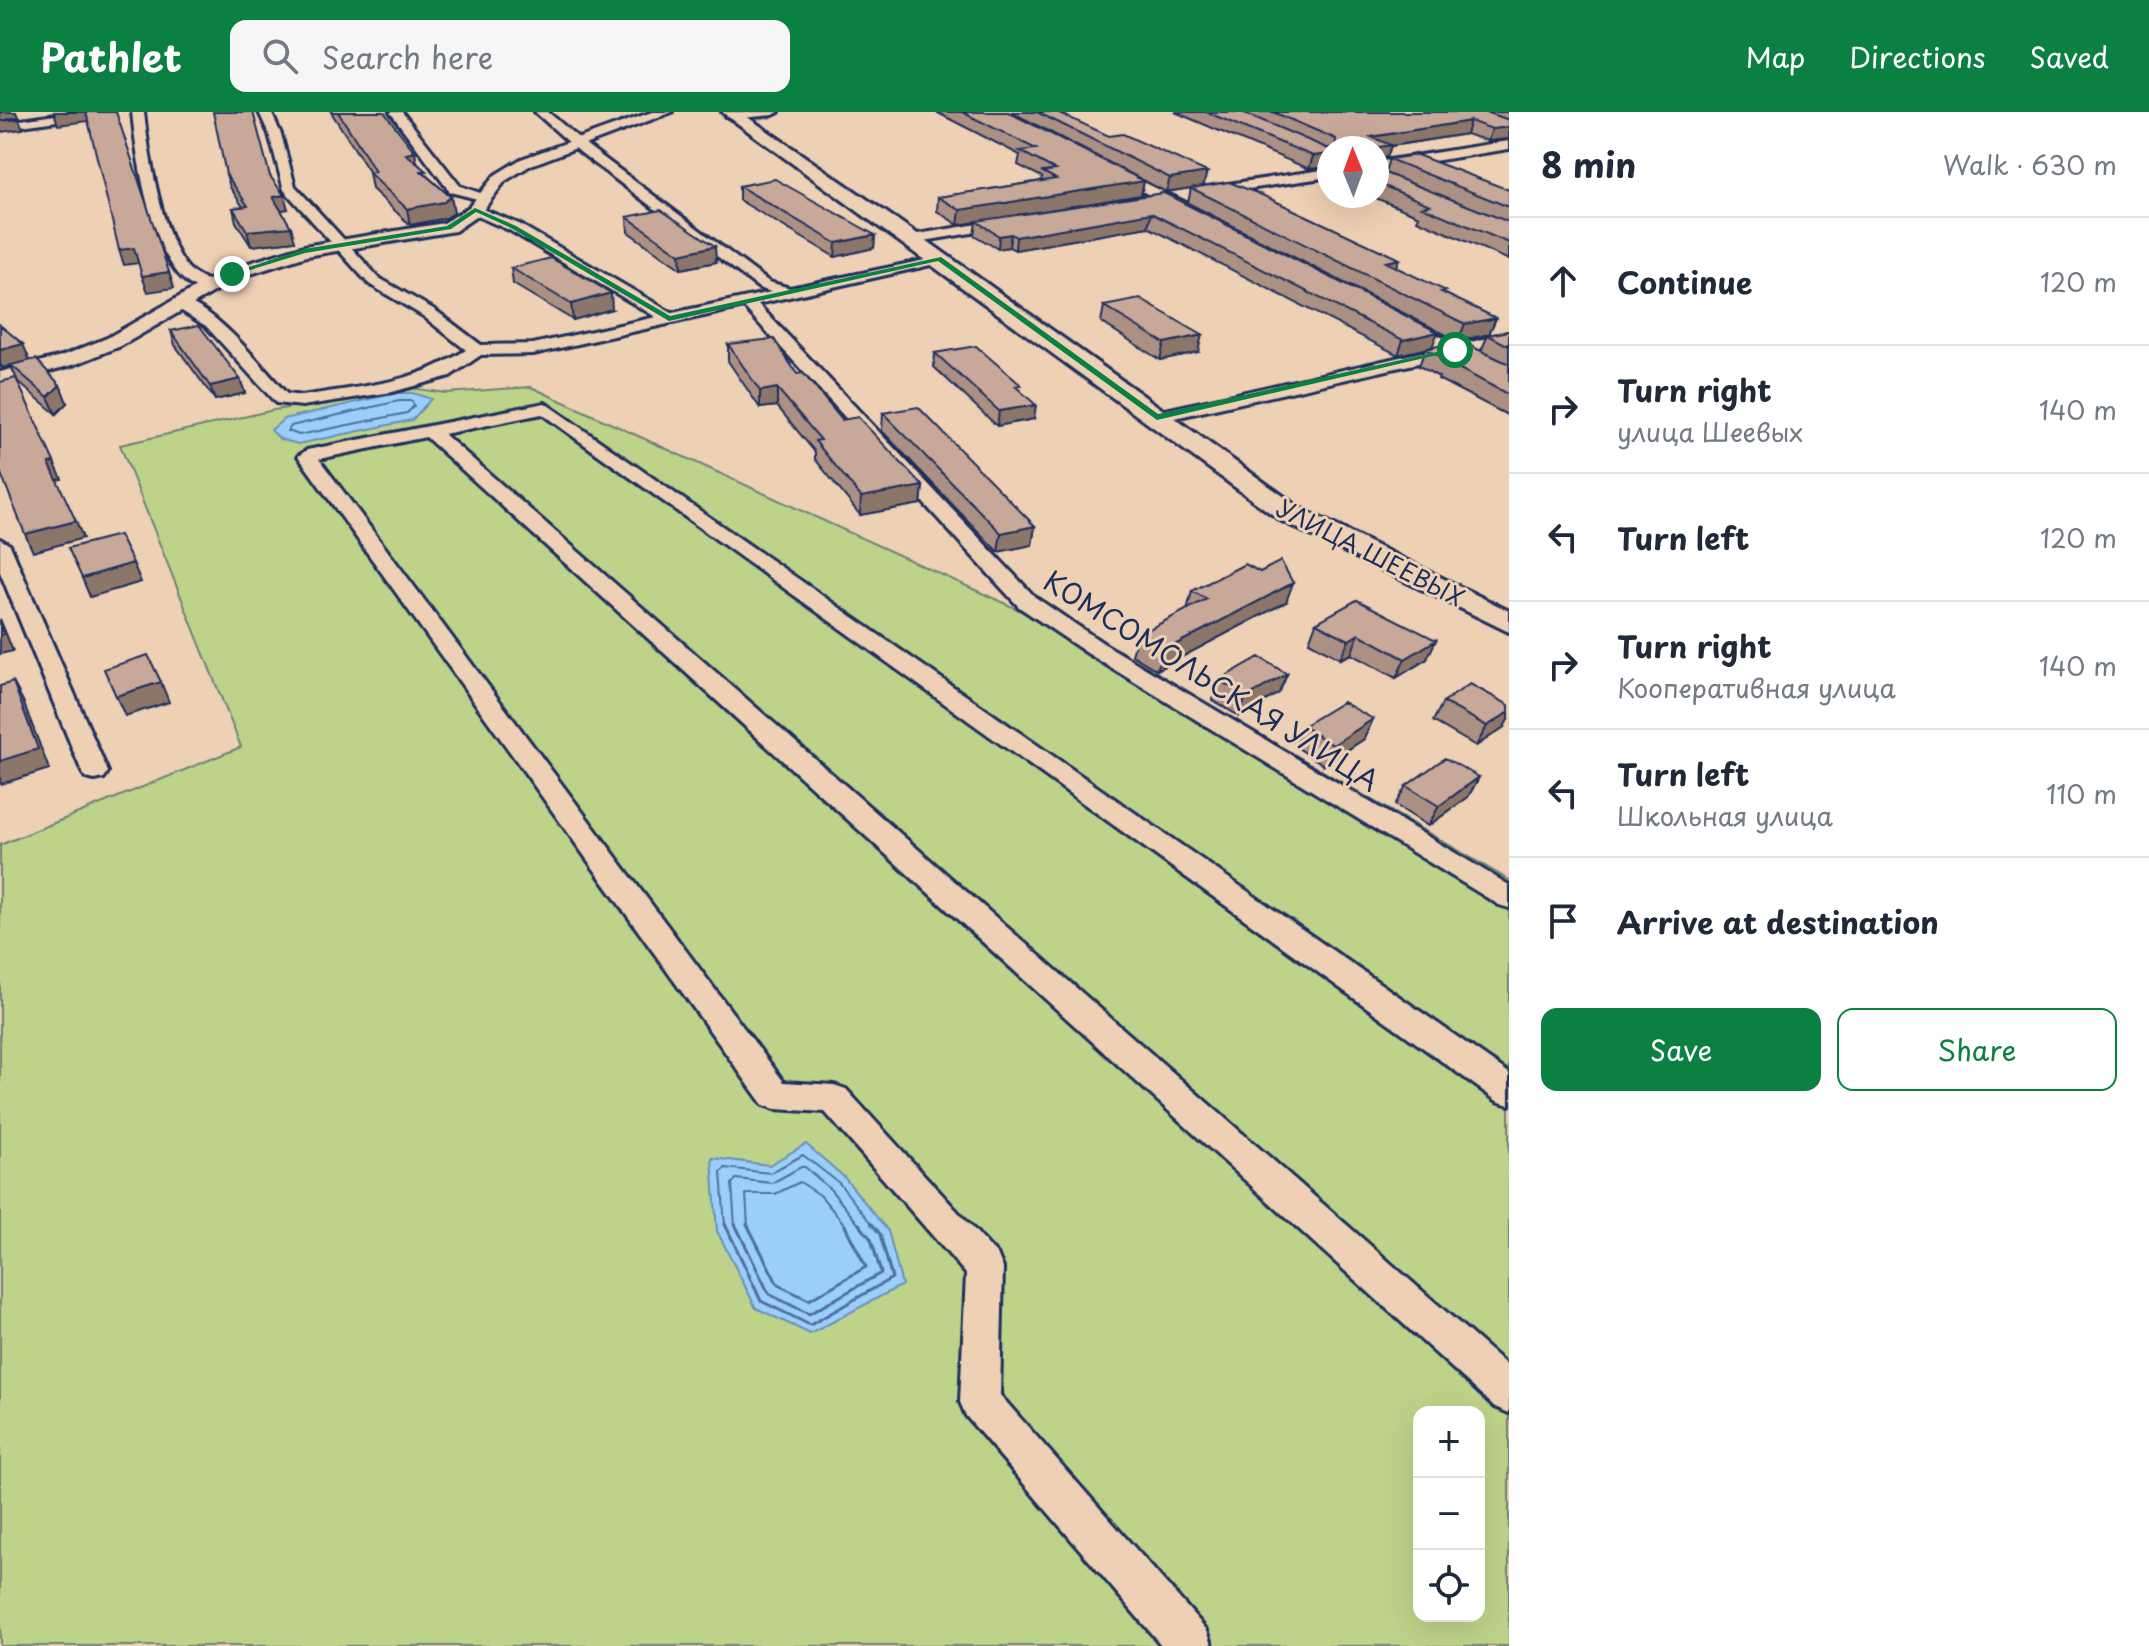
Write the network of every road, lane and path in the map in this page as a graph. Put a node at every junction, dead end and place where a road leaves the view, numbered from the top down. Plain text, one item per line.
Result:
1 (100, 112) edge
2 (138, 112) edge
3 (265, 112) edge
4 (396, 112) edge
5 (541, 112) edge
6 (665, 112) edge
7 (773, 112) edge
8 (731, 114) edge
9 (0, 126) edge
10 (579, 143) junction
11 (1509, 145) edge
12 (1094, 162) edge
13 (1389, 164) edge
14 (1317, 175) edge
15 (1389, 181) edge
16 (1392, 182) edge
17 (1164, 197) junction
18 (1132, 202) edge
19 (480, 204) junction
20 (1205, 219) edge
21 (1022, 221) edge
22 (912, 239) junction
23 (345, 244) junction
24 (939, 259) junction
25 (210, 287) junction
26 (789, 292) junction
27 (747, 301) junction
28 (180, 304) junction
29 (1386, 314) edge
30 (669, 318) junction
31 (1509, 338) edge
32 (477, 350) junction
33 (1455, 350) junction
34 (1509, 377) edge
35 (0, 378) edge
36 (1157, 417) junction
37 (430, 431) junction
38 (0, 545) edge
39 (1509, 623) edge
40 (95, 772) dead end
41 (1509, 898) edge
42 (1509, 1091) edge
43 (1509, 1393) edge
44 (1191, 1646) edge

1 - 9 street
2 - 25 street
3 - 23 street
4 - 19 street
5 - 10 street
6 - 10 street
7 - 8 street
8 - 22 main road, УЛИЦА ШЕЕВЫХ
10 - 19 street
10 - 26 street
11 - 13 street
12 - 17 street
14 - 17 street
15 - 16 street
17 - 18 street
17 - 20 street
19 - 23 street
19 - 30 street
21 - 22 street
22 - 24 main road, УЛИЦА ШЕЕВЫХ
23 - 25 street
23 - 32 street
24 - 26 street
24 - 36 main road, УЛИЦА ШЕЕВЫХ
25 - 28 street
26 - 27 street
27 - 30 street
27 - 41 street, КОМСОМОЛЬСКАЯ УЛИЦА
28 - 32 street
28 - 35 street
29 - 33 street
30 - 32 street
31 - 33 street
33 - 34 street
33 - 36 street
36 - 39 main road, УЛИЦА ШЕЕВЫХ
37 - 42 street
37 - 43 street
37 - 44 street
38 - 40 street

